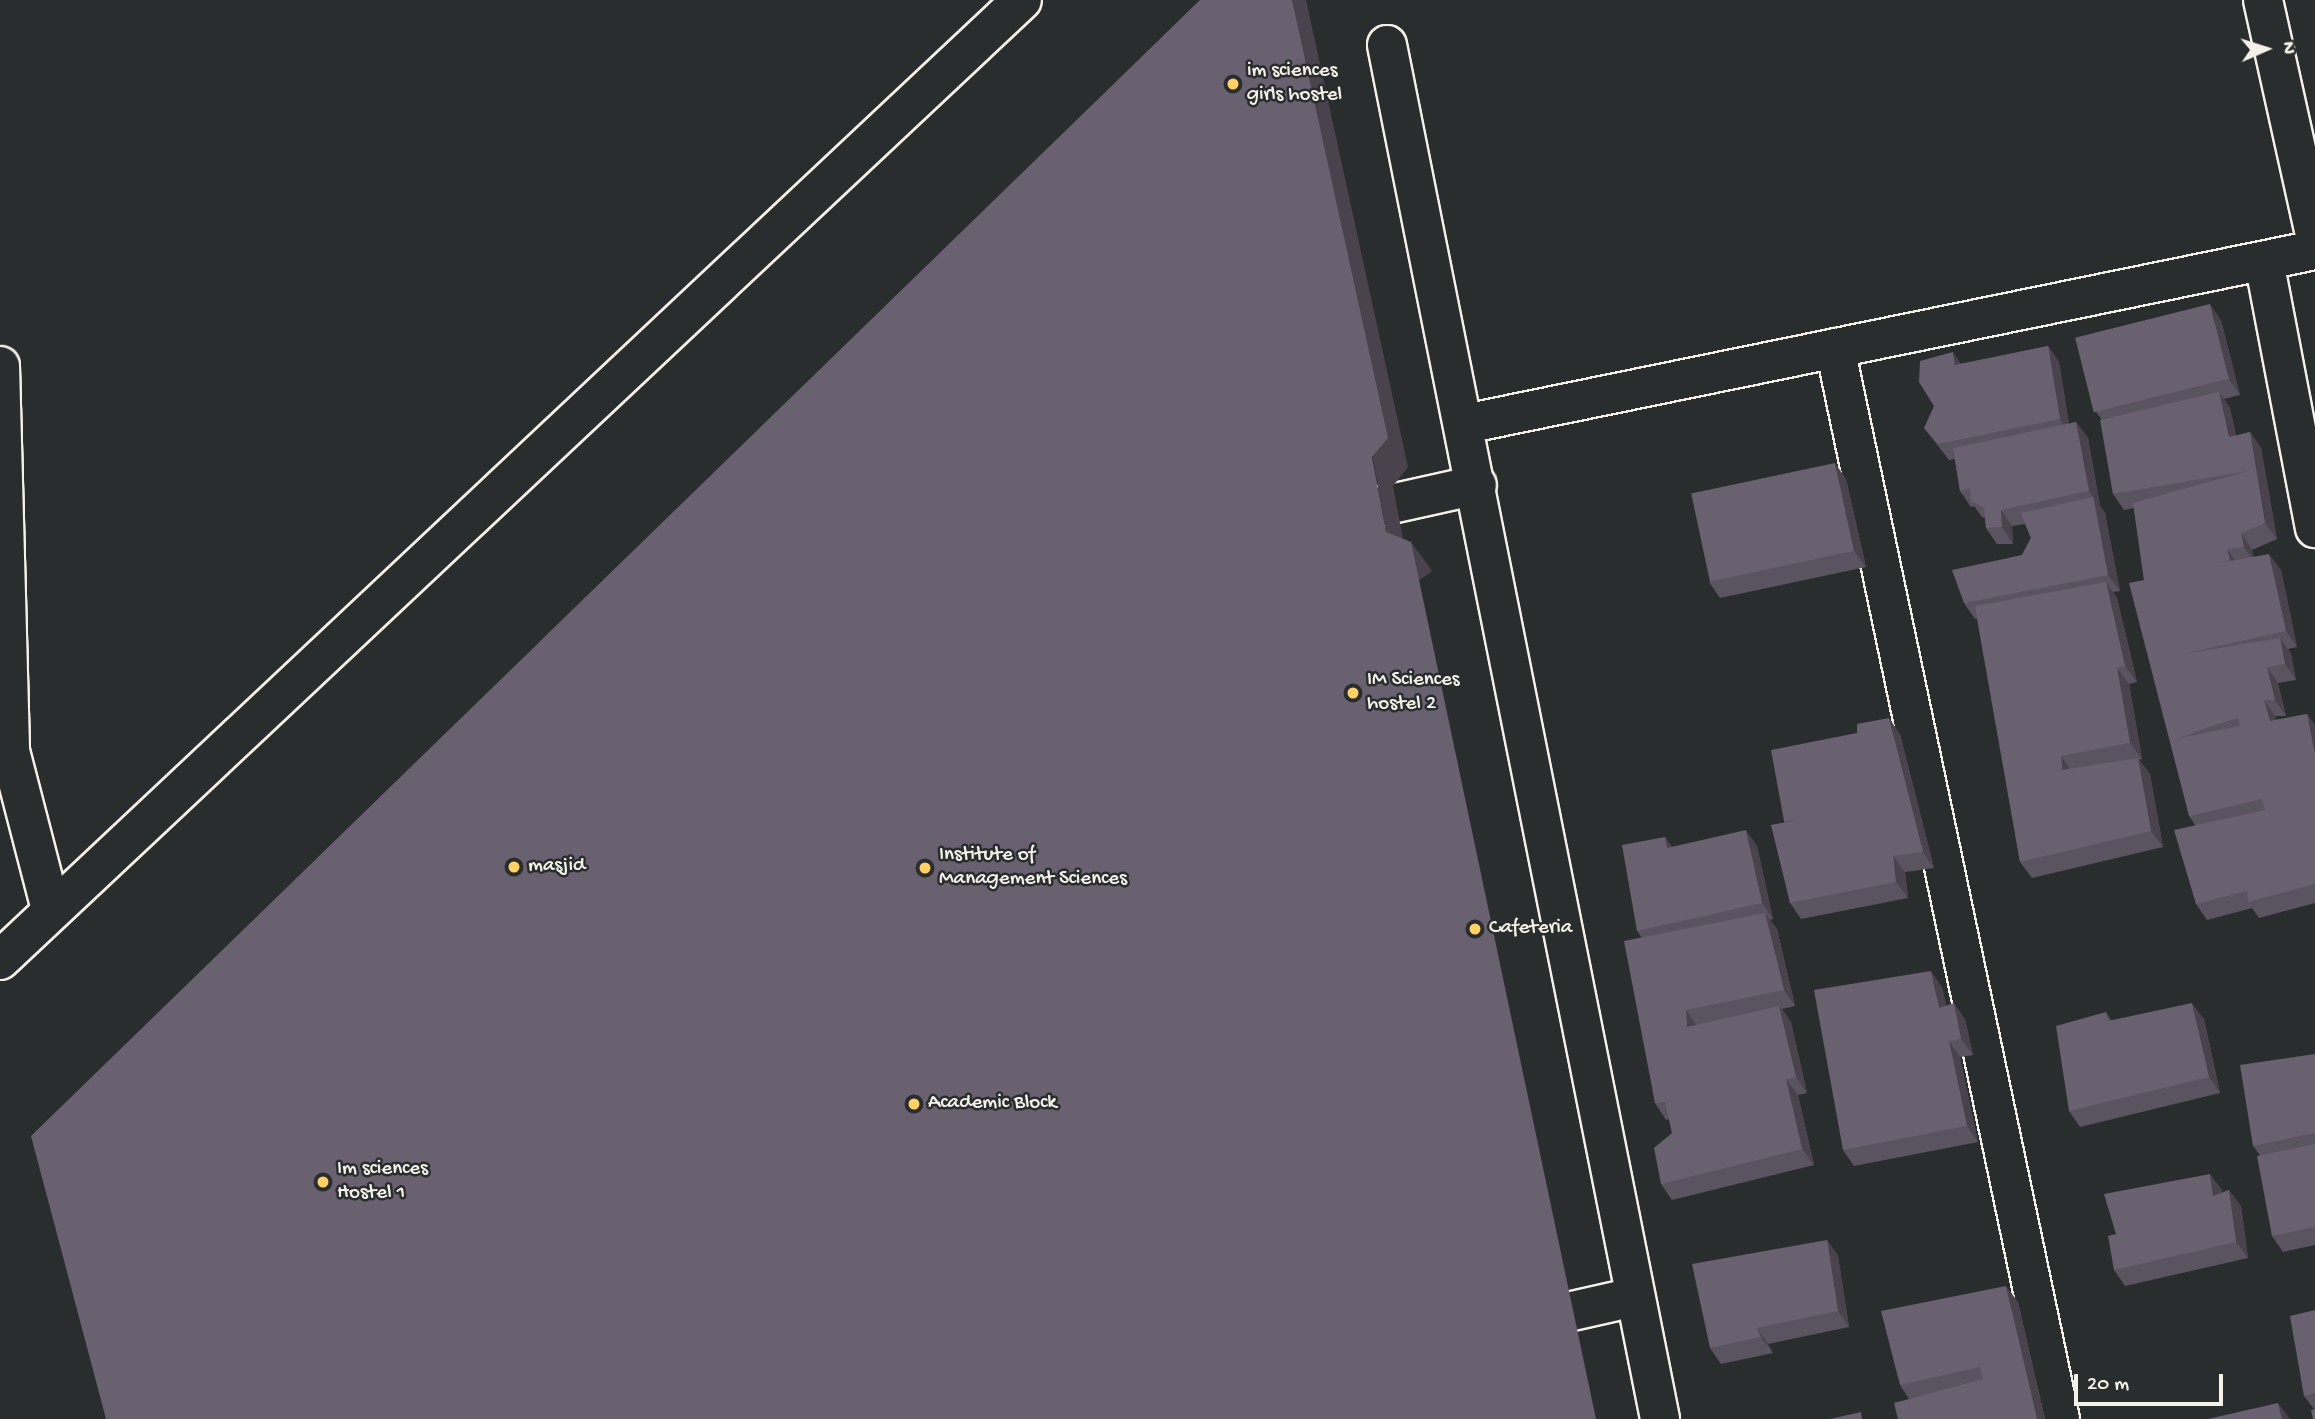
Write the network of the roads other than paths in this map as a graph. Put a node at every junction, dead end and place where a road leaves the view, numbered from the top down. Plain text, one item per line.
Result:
1 (1022, 0) edge
2 (2263, 0) edge
3 (1387, 45) dead end
4 (2315, 235) edge
5 (2315, 250) edge
6 (2264, 261) junction
7 (1835, 348) junction
8 (0, 366) edge
9 (1465, 424) junction
10 (1478, 485) junction
11 (1306, 523) edge
12 (2315, 528) edge
13 (51, 909) junction
14 (0, 960) edge
15 (1634, 1297) junction
16 (1506, 1326) edge
17 (1660, 1419) edge
18 (2060, 1419) edge

1 - 13 street
2 - 4 street
3 - 9 street
5 - 6 street
6 - 7 street
6 - 12 street
7 - 9 street
7 - 18 street
8 - 13 street
9 - 10 street
10 - 11 street
10 - 15 street
13 - 14 street
15 - 16 street
15 - 17 street

